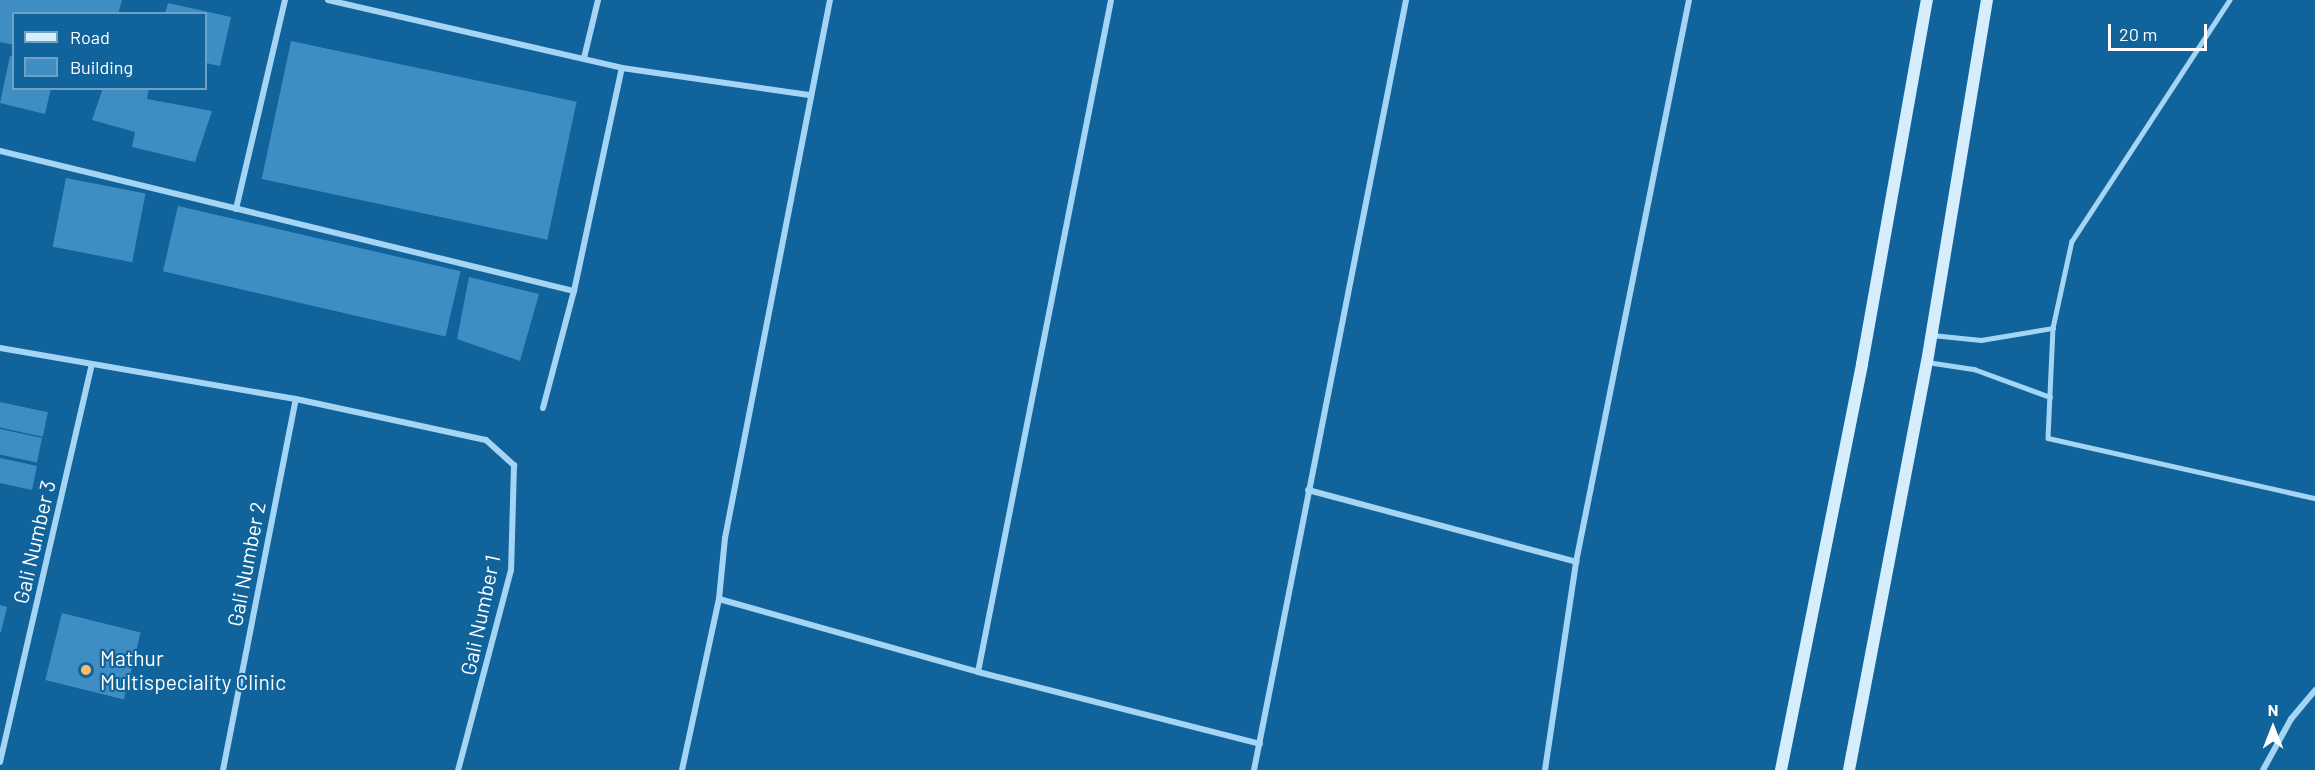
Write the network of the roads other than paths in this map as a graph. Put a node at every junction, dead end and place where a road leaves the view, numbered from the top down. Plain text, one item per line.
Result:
1 (285, 0) edge
2 (328, 0) edge
3 (598, 0) edge
4 (830, 0) edge
5 (1111, 0) edge
6 (1406, 0) edge
7 (1689, 0) edge
8 (1927, 0) edge
9 (1986, 0) edge
10 (2230, 0) edge
11 (360, 4) edge
12 (584, 58) junction
13 (622, 68) junction
14 (809, 95) junction
15 (0, 151) edge
16 (236, 208) junction
17 (574, 291) junction
18 (2053, 328) junction
19 (1932, 335) junction
20 (0, 348) edge
21 (1927, 362) junction
22 (92, 365) junction
23 (2050, 397) junction
24 (296, 399) junction
25 (543, 408) dead end
26 (1308, 490) junction
27 (2315, 498) edge
28 (1576, 562) junction
29 (719, 599) junction
30 (978, 672) junction
31 (2315, 690) edge
32 (1260, 744) junction
33 (0, 762) edge
34 (223, 770) edge
35 (458, 770) edge
36 (682, 770) edge
37 (1254, 770) edge
38 (1545, 770) edge
39 (1781, 770) edge
40 (1849, 770) edge
41 (2263, 770) edge

1 - 16 street
2 - 11 street
3 - 12 street
4 - 14 street
5 - 30 street
6 - 26 street
7 - 28 street
8 - 39 street
9 - 19 street
10 - 18 lane
11 - 12 street
12 - 13 street
13 - 14 street
13 - 17 street
14 - 29 street
15 - 16 street
16 - 17 street
17 - 25 street
18 - 19 lane
18 - 23 lane
19 - 21 street
20 - 22 street
21 - 23 lane
21 - 40 street
22 - 24 street
22 - 33 street, Gali Number 3
23 - 27 lane
24 - 34 street, Gali Number 2
24 - 35 street, Gali Number 1
26 - 28 street
26 - 32 street
28 - 38 street
29 - 30 street
29 - 36 street
30 - 32 street
31 - 41 street
32 - 37 street

